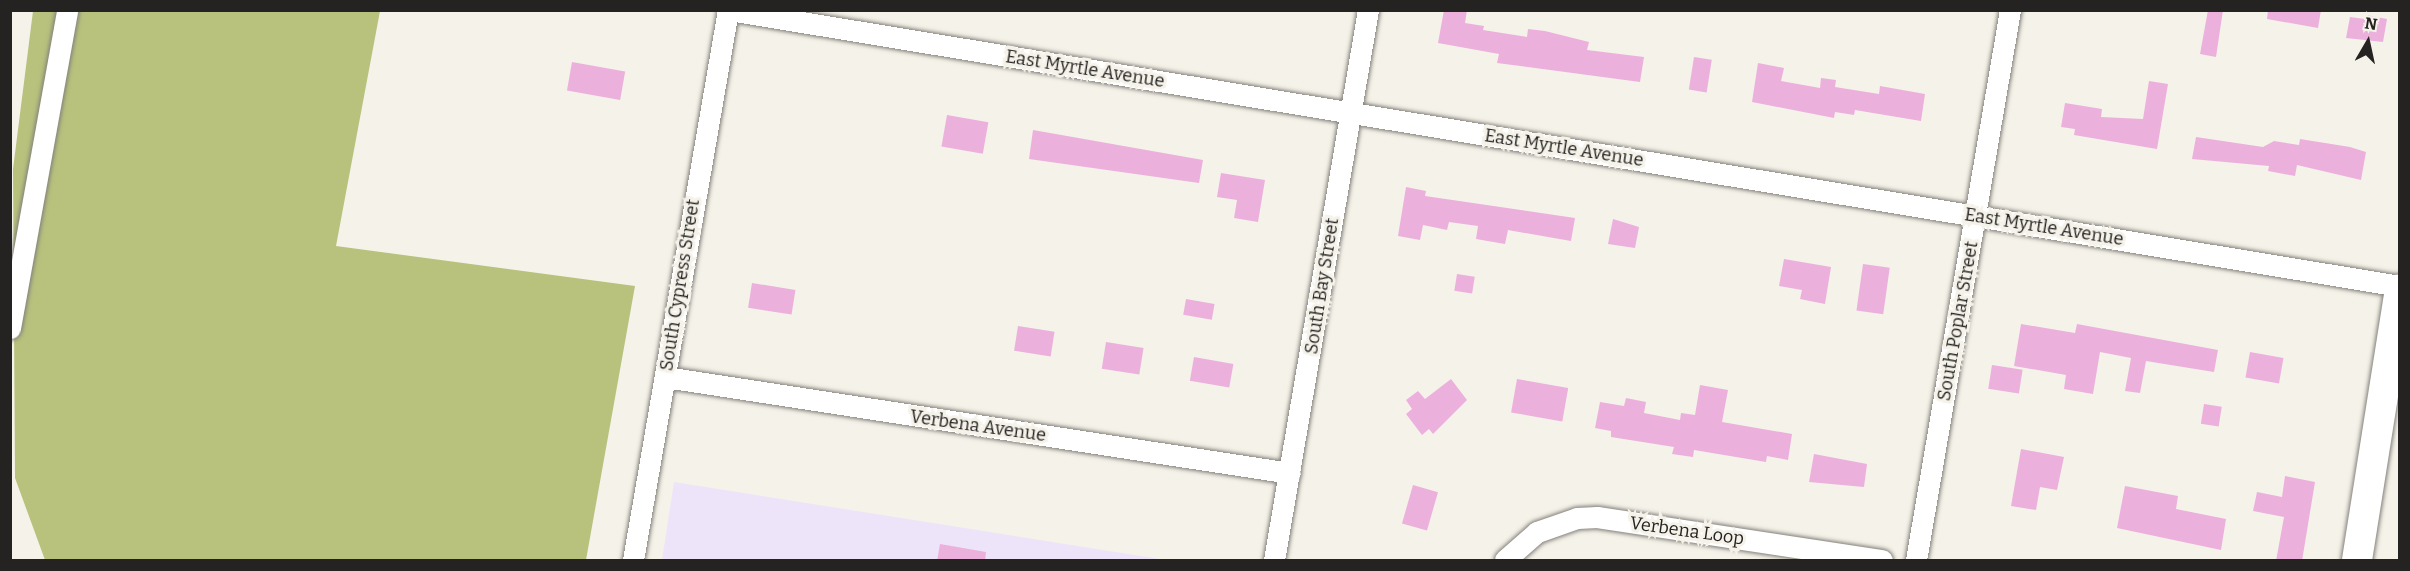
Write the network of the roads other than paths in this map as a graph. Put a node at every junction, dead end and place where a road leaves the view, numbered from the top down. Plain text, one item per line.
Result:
1 (67, 10) edge
2 (728, 10) edge
3 (1368, 10) edge
4 (2010, 10) edge
5 (1351, 113) junction
6 (1977, 216) junction
7 (2400, 287) edge
8 (10, 328) edge
9 (665, 377) junction
10 (1290, 473) junction
11 (633, 561) edge
12 (1274, 561) edge
13 (1505, 561) edge
14 (1882, 561) edge
15 (1916, 561) edge
16 (2357, 561) edge

1 - 8 street
2 - 5 street, East Myrtle Avenue
2 - 9 street, South Cypress Street
3 - 5 street, South Bay Street
4 - 6 street, South Poplar Street
5 - 6 street, East Myrtle Avenue
5 - 10 street, South Bay Street
6 - 7 street, East Myrtle Avenue
6 - 15 street, South Poplar Street
7 - 16 street
9 - 10 street, Verbena Avenue
9 - 11 street, South Cypress Street
10 - 12 street, South Bay Street
13 - 14 street, Verbena Loop

